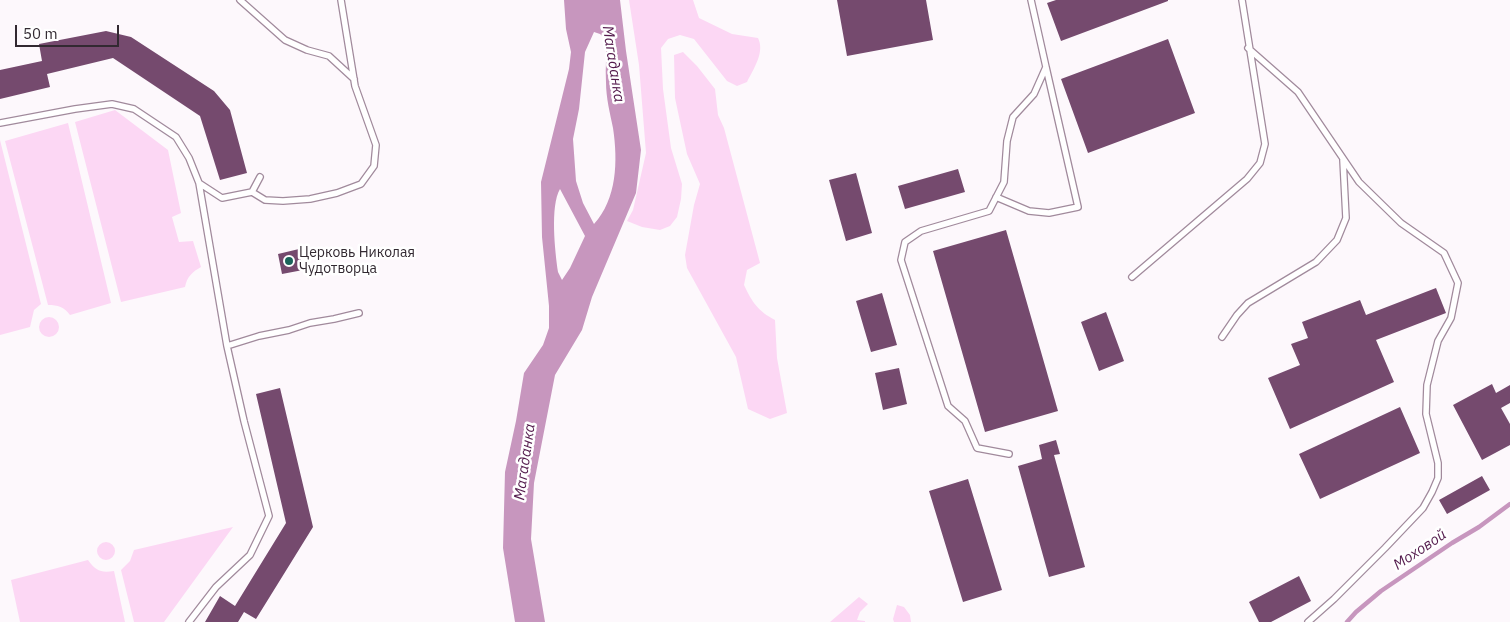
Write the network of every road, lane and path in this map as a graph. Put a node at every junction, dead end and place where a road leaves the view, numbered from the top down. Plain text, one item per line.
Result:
1 (240, 0) edge
2 (341, 0) edge
3 (1030, 0) edge
4 (1242, 0) edge
5 (1248, 48) junction
6 (1046, 67) junction
7 (354, 79) junction
8 (0, 123) edge
9 (1343, 158) junction
10 (260, 177) dead end
11 (200, 183) junction
12 (252, 192) junction
13 (996, 197) junction
14 (1132, 277) dead end
15 (359, 313) dead end
16 (1222, 337) dead end
17 (227, 346) junction
18 (1008, 454) dead end
19 (189, 622) edge
20 (1308, 622) edge

1 - 7 lane
2 - 7 lane
3 - 6 lane
4 - 5 lane
5 - 9 lane
5 - 14 lane
6 - 13 lane
6 - 13 lane
7 - 12 lane
8 - 11 lane
9 - 16 lane
9 - 20 lane
10 - 12 lane
11 - 12 lane
11 - 17 lane
13 - 18 lane
15 - 17 lane
17 - 19 lane

